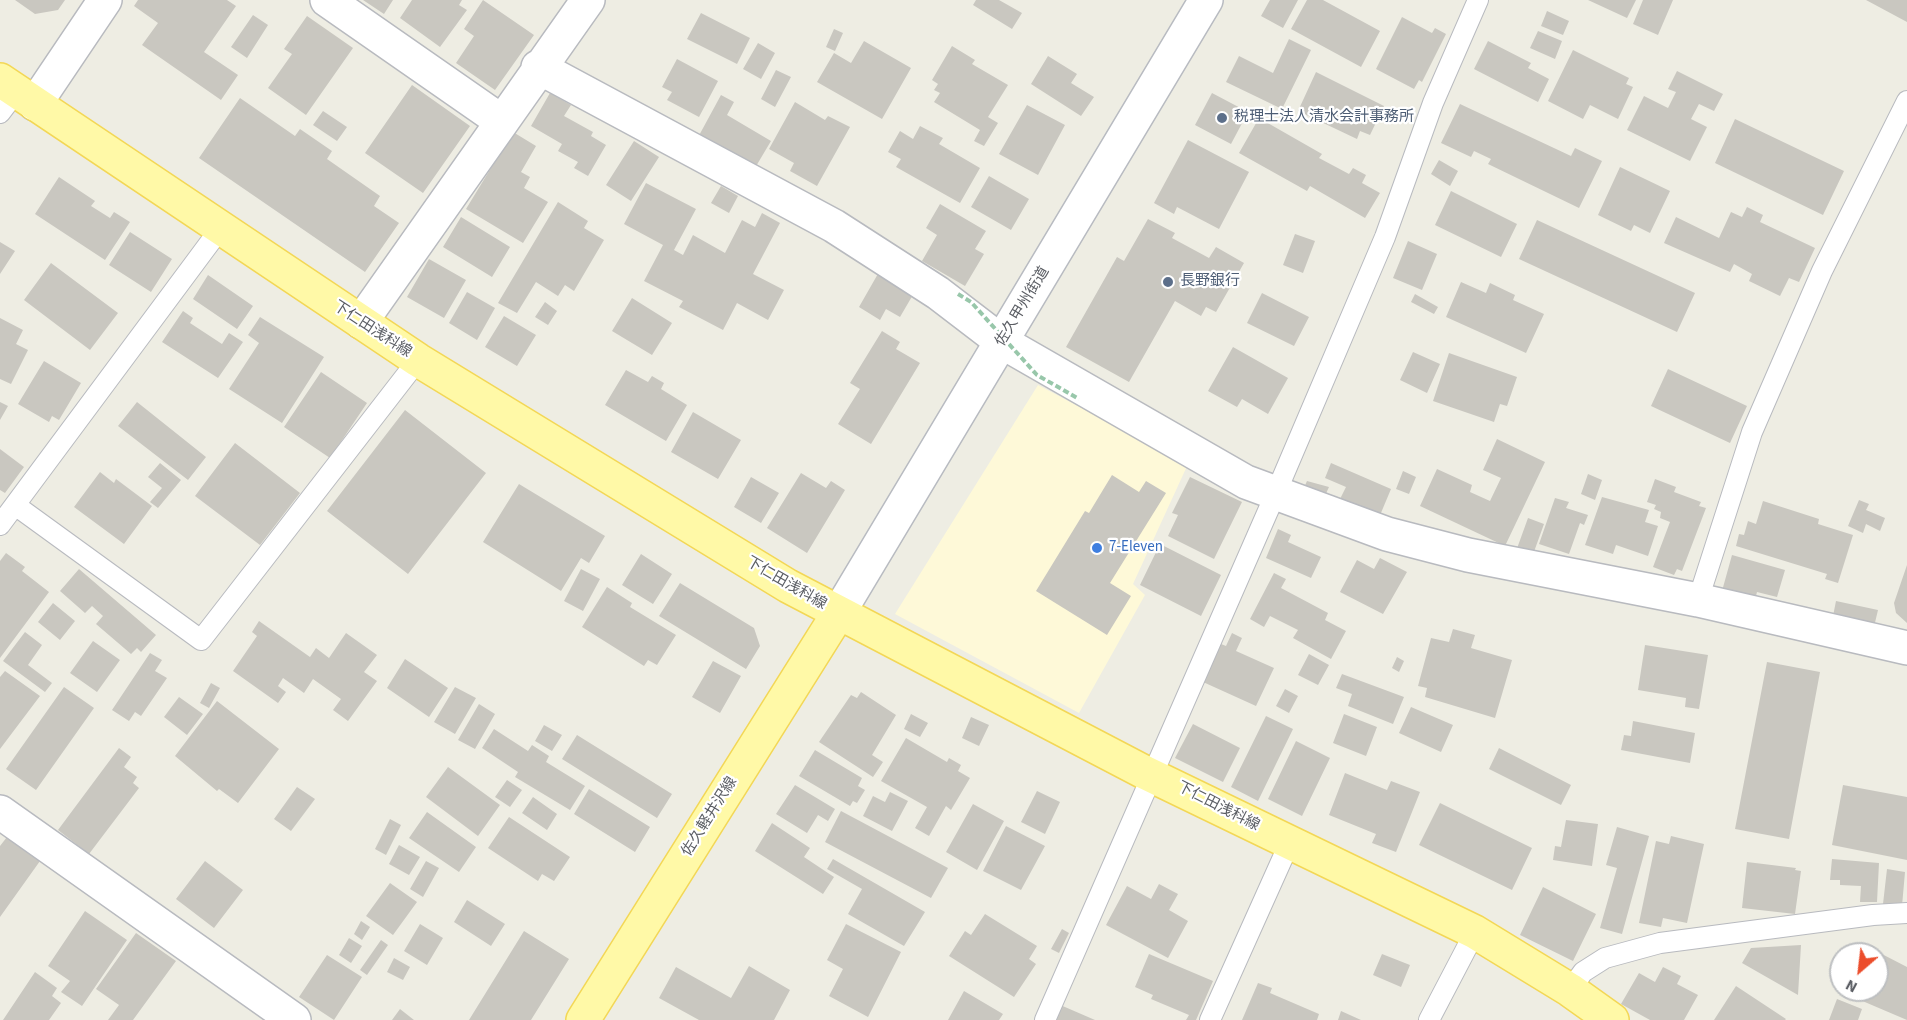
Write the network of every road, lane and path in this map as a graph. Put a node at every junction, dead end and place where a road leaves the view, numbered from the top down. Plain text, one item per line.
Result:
1 (105, 0) edge
2 (327, 0) edge
3 (588, 0) edge
4 (1206, 0) edge
5 (1478, 0) edge
6 (538, 67) junction
7 (13, 97) edge
8 (1907, 100) edge
9 (501, 121) junction
10 (220, 229) junction
11 (958, 294) dead end
12 (360, 322) junction
13 (1002, 342) junction
14 (418, 360) junction
15 (1079, 399) dead end
16 (1275, 495) junction
17 (15, 505) junction
18 (0, 525) edge
19 (1698, 600) junction
20 (838, 614) junction
21 (1907, 648) edge
22 (1153, 774) junction
23 (0, 812) edge
24 (1289, 844) junction
25 (1907, 913) edge
26 (1475, 932) junction
27 (1570, 990) junction
28 (294, 1020) edge
29 (583, 1020) edge
30 (1045, 1020) edge
31 (1210, 1020) edge
32 (1429, 1020) edge
33 (1612, 1020) edge

1 - 7 street
2 - 9 street
3 - 6 street
4 - 13 street, 佐久甲州街道
5 - 16 lane
6 - 9 street
6 - 13 street
7 - 10 main road, 下仁田浅科線
8 - 19 lane
9 - 12 street
10 - 12 main road, 下仁田浅科線
10 - 17 lane
11 - 15 path, bridge
12 - 14 main road, 下仁田浅科線
13 - 16 street
13 - 20 street, 佐久甲州街道
14 - 17 lane
14 - 20 main road, 下仁田浅科線
16 - 19 street
16 - 22 lane
17 - 18 lane
19 - 21 street
20 - 22 main road, 下仁田浅科線
20 - 29 main road, 佐久軽井沢線
22 - 24 main road, 下仁田浅科線
22 - 30 lane
23 - 28 street
24 - 26 main road, 下仁田浅科線
24 - 31 lane
25 - 27 lane
26 - 27 main road, 下仁田浅科線
26 - 32 lane
27 - 33 main road, 下仁田浅科線

